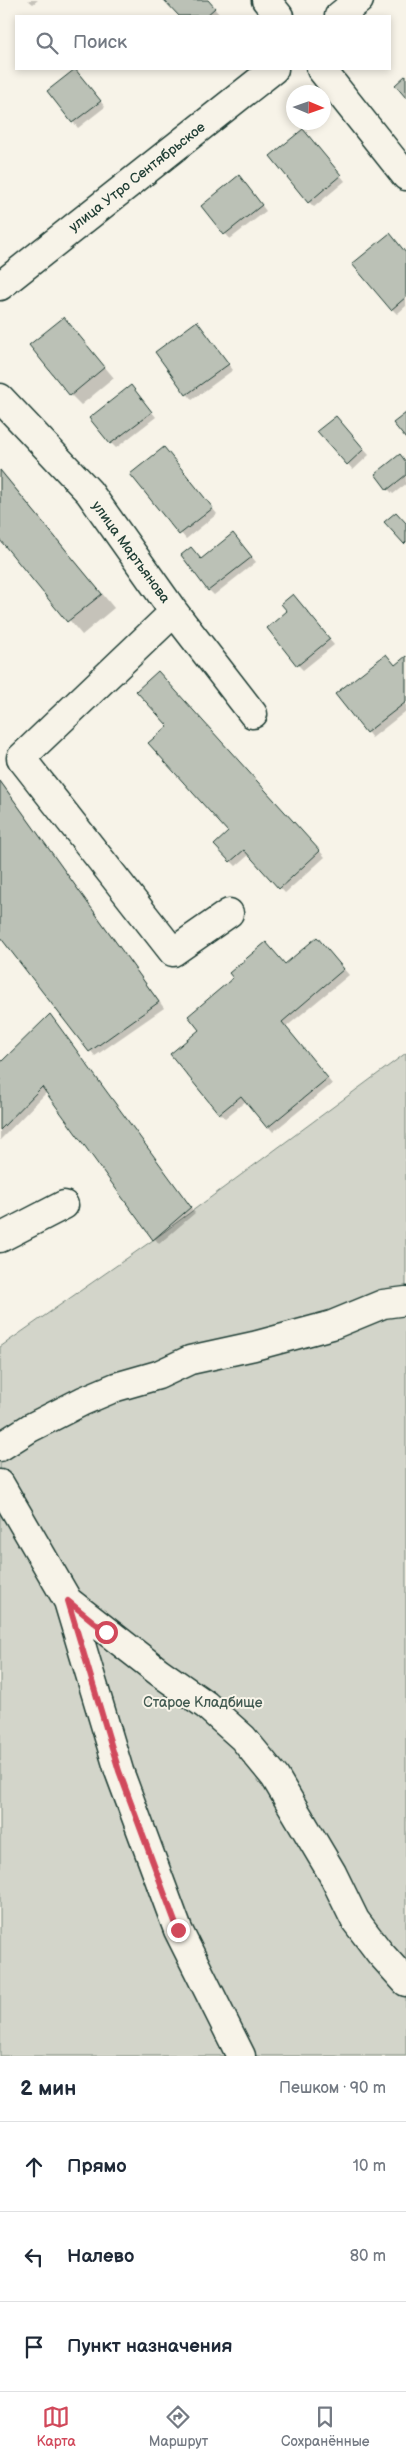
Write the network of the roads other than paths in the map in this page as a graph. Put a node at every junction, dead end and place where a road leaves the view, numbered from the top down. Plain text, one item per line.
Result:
1 (266, 0) edge
2 (359, 0) edge
3 (278, 15) edge
4 (340, 15) edge
5 (273, 70) edge
6 (322, 70) edge
7 (406, 176) edge
8 (0, 286) edge
9 (0, 398) edge
10 (174, 612) junction
11 (253, 714) dead end
12 (229, 913) dead end
13 (64, 1205) dead end
14 (0, 1238) edge
15 (406, 1301) edge
16 (0, 1447) edge
17 (0, 1484) edge
18 (68, 1601) junction
19 (406, 1982) edge
20 (241, 2056) edge

1 - 3 street
2 - 4 street
5 - 8 street, улица Утро Сентябрьское
6 - 7 street
9 - 10 street, улица Мартьянова
10 - 11 street, улица Мартьянова
10 - 12 street
13 - 14 street
15 - 16 street
17 - 18 street
18 - 19 street
18 - 20 street

